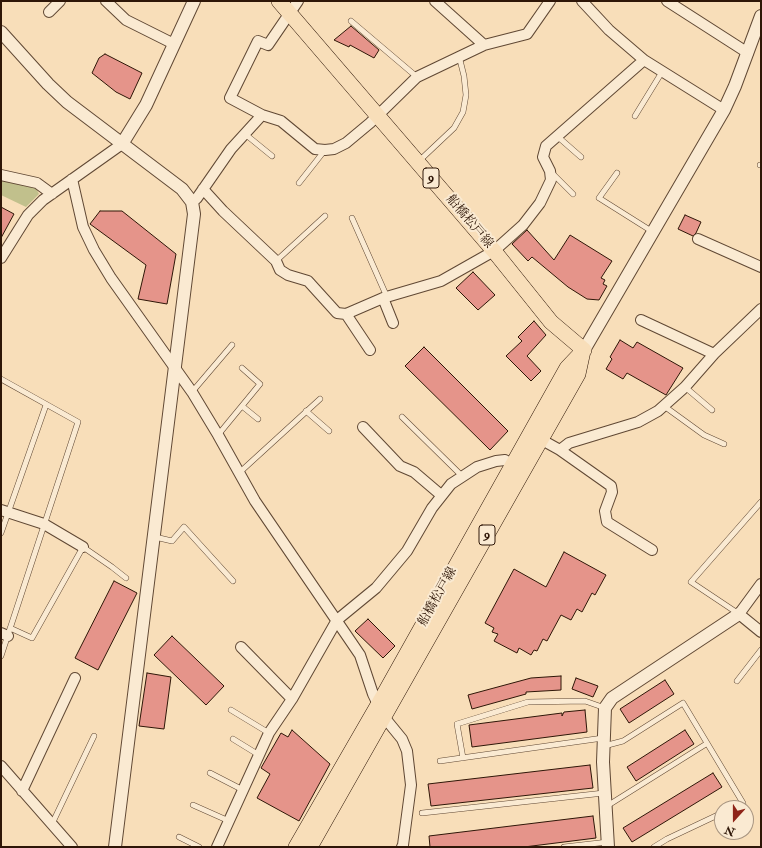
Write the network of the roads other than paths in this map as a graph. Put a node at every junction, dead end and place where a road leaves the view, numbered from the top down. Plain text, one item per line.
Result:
1 (60, 1) edge
2 (106, 1) edge
3 (194, 1) edge
4 (279, 1) edge
5 (298, 1) edge
6 (435, 1) edge
7 (550, 1) edge
8 (582, 1) edge
9 (667, 1) edge
10 (49, 12) dead end
11 (288, 13) junction
12 (761, 16) edge
13 (351, 21) dead end
14 (1, 32) edge
15 (174, 44) junction
16 (484, 45) junction
17 (748, 54) junction
18 (459, 56) junction
19 (644, 60) junction
20 (662, 72) junction
21 (417, 77) junction
22 (724, 110) junction
23 (262, 115) junction
24 (378, 116) junction
25 (636, 116) dead end
26 (245, 134) junction
27 (557, 136) junction
28 (122, 144) junction
29 (325, 150) junction
30 (272, 156) dead end
31 (582, 157) dead end
32 (418, 162) junction
33 (550, 171) junction
34 (617, 173) dead end
35 (1, 174) edge
36 (72, 179) junction
37 (299, 183) dead end
38 (203, 189) junction
39 (52, 194) junction
40 (573, 194) dead end
41 (192, 202) junction
42 (324, 216) dead end
43 (352, 218) dead end
44 (653, 232) junction
45 (698, 239) dead end
46 (494, 251) junction
47 (1, 258) edge
48 (276, 261) junction
49 (761, 267) edge
50 (385, 297) junction
51 (761, 309) edge
52 (346, 314) junction
53 (641, 320) dead end
54 (393, 323) dead end
55 (232, 345) dead end
56 (370, 350) dead end
57 (584, 350) junction
58 (714, 354) junction
59 (242, 368) dead end
60 (176, 371) junction
61 (1, 379) edge
62 (685, 387) junction
63 (192, 392) junction
64 (320, 399) dead end
65 (46, 405) junction
66 (242, 406) junction
67 (664, 406) junction
68 (712, 410) dead end
69 (306, 411) junction
70 (402, 416) dead end
71 (258, 419) dead end
72 (363, 427) dead end
73 (328, 431) dead end
74 (218, 434) junction
75 (542, 440) junction
76 (724, 444) dead end
77 (560, 450) junction
78 (513, 465) junction
79 (239, 473) junction
80 (462, 476) junction
81 (441, 495) junction
82 (761, 502) edge
83 (4, 511) edge
84 (44, 524) junction
85 (1, 533) edge
86 (155, 537) junction
87 (83, 547) junction
88 (652, 550) dead end
89 (126, 578) dead end
90 (233, 581) dead end
91 (761, 584) edge
92 (739, 614) junction
93 (337, 620) junction
94 (6, 632) edge
95 (761, 632) edge
96 (241, 647) dead end
97 (761, 650) edge
98 (1, 656) edge
99 (75, 678) dead end
100 (737, 681) dead end
101 (292, 698) junction
102 (605, 708) junction
103 (231, 710) dead end
104 (381, 711) junction
105 (269, 733) junction
106 (94, 736) dead end
107 (233, 739) dead end
108 (603, 742) junction
109 (706, 744) junction
110 (259, 755) junction
111 (463, 758) junction
112 (440, 761) dead end
113 (3, 773) edge
114 (210, 774) dead end
115 (243, 790) junction
116 (22, 791) junction
117 (605, 793) junction
118 (741, 800) edge
119 (193, 805) dead end
120 (606, 807) junction
121 (422, 813) dead end
122 (714, 817) edge
123 (229, 821) junction
124 (52, 824) junction
125 (179, 837) dead end
126 (608, 844) edge
127 (72, 847) edge
128 (115, 847) edge
129 (199, 847) edge
130 (217, 847) edge
131 (296, 847) edge
132 (310, 847) edge
133 (402, 847) edge
134 (564, 847) edge
135 (654, 847) edge

1 - 10 street
2 - 15 street
3 - 15 street
4 - 11 main road, 船橋松戸線 / 9
5 - 11 street
6 - 16 street
7 - 16 street
8 - 19 street
9 - 17 street
11 - 23 street
11 - 24 main road, 船橋松戸線 / 9
12 - 17 street
13 - 21 lane
14 - 28 street
15 - 28 street
16 - 18 street
17 - 22 street
18 - 21 street
18 - 32 lane
19 - 20 street
19 - 27 street
20 - 22 street
20 - 25 lane
21 - 24 street
22 - 44 street
23 - 26 street
23 - 29 street
24 - 29 street
24 - 32 main road, 船橋松戸線 / 9
26 - 30 lane
26 - 38 street
27 - 31 lane
27 - 33 street
28 - 36 street
28 - 41 street
29 - 37 lane
32 - 46 main road, 船橋松戸線 / 9
33 - 40 lane
33 - 46 street
34 - 44 lane
35 - 39 street
36 - 39 street
36 - 60 street
38 - 41 street
38 - 48 street
39 - 47 street
41 - 60 street
42 - 48 lane
43 - 50 lane
44 - 57 street
45 - 49 street
46 - 50 street
46 - 57 main road, 船橋松戸線 / 9
48 - 52 street
50 - 52 street
50 - 54 street
51 - 58 street
52 - 56 street
53 - 58 street
55 - 63 lane
57 - 75 main road, 船橋松戸線 / 9
57 - 78 main road, 船橋松戸線 / 9
58 - 62 street
59 - 66 lane
60 - 63 street
60 - 86 street
61 - 65 lane
62 - 67 street
62 - 68 lane
63 - 74 street
64 - 69 lane
65 - 83 lane
65 - 84 lane
66 - 71 lane
66 - 74 lane
67 - 76 lane
67 - 77 street
69 - 73 lane
69 - 79 lane
70 - 80 lane
72 - 81 street
74 - 79 street
75 - 77 street
75 - 104 main road, 船橋松戸線 / 9
77 - 88 street
78 - 80 street
78 - 104 main road, 船橋松戸線 / 9
79 - 93 street
80 - 81 street
81 - 93 street
82 - 92 lane
83 - 84 street
83 - 85 lane
84 - 87 street
84 - 94 lane
86 - 90 lane
86 - 128 street
87 - 89 lane
87 - 94 lane
91 - 92 street
92 - 95 street
92 - 102 street
93 - 101 street
93 - 104 street
94 - 98 lane
96 - 101 street
97 - 100 lane
99 - 116 street
101 - 105 street
102 - 108 street
102 - 111 lane
103 - 105 lane
104 - 131 main road, 船橋松戸線 / 9
104 - 132 main road, 船橋松戸線 / 9
104 - 133 street
105 - 110 street
106 - 124 lane
107 - 110 lane
108 - 109 lane
108 - 111 lane
108 - 117 street
109 - 118 lane
109 - 120 lane
110 - 115 street
111 - 112 lane
113 - 116 street
114 - 115 lane
115 - 123 street
116 - 124 street
117 - 120 street
117 - 121 lane
119 - 123 lane
120 - 126 street
122 - 135 lane
123 - 130 street
124 - 127 street
125 - 129 lane
126 - 134 lane

